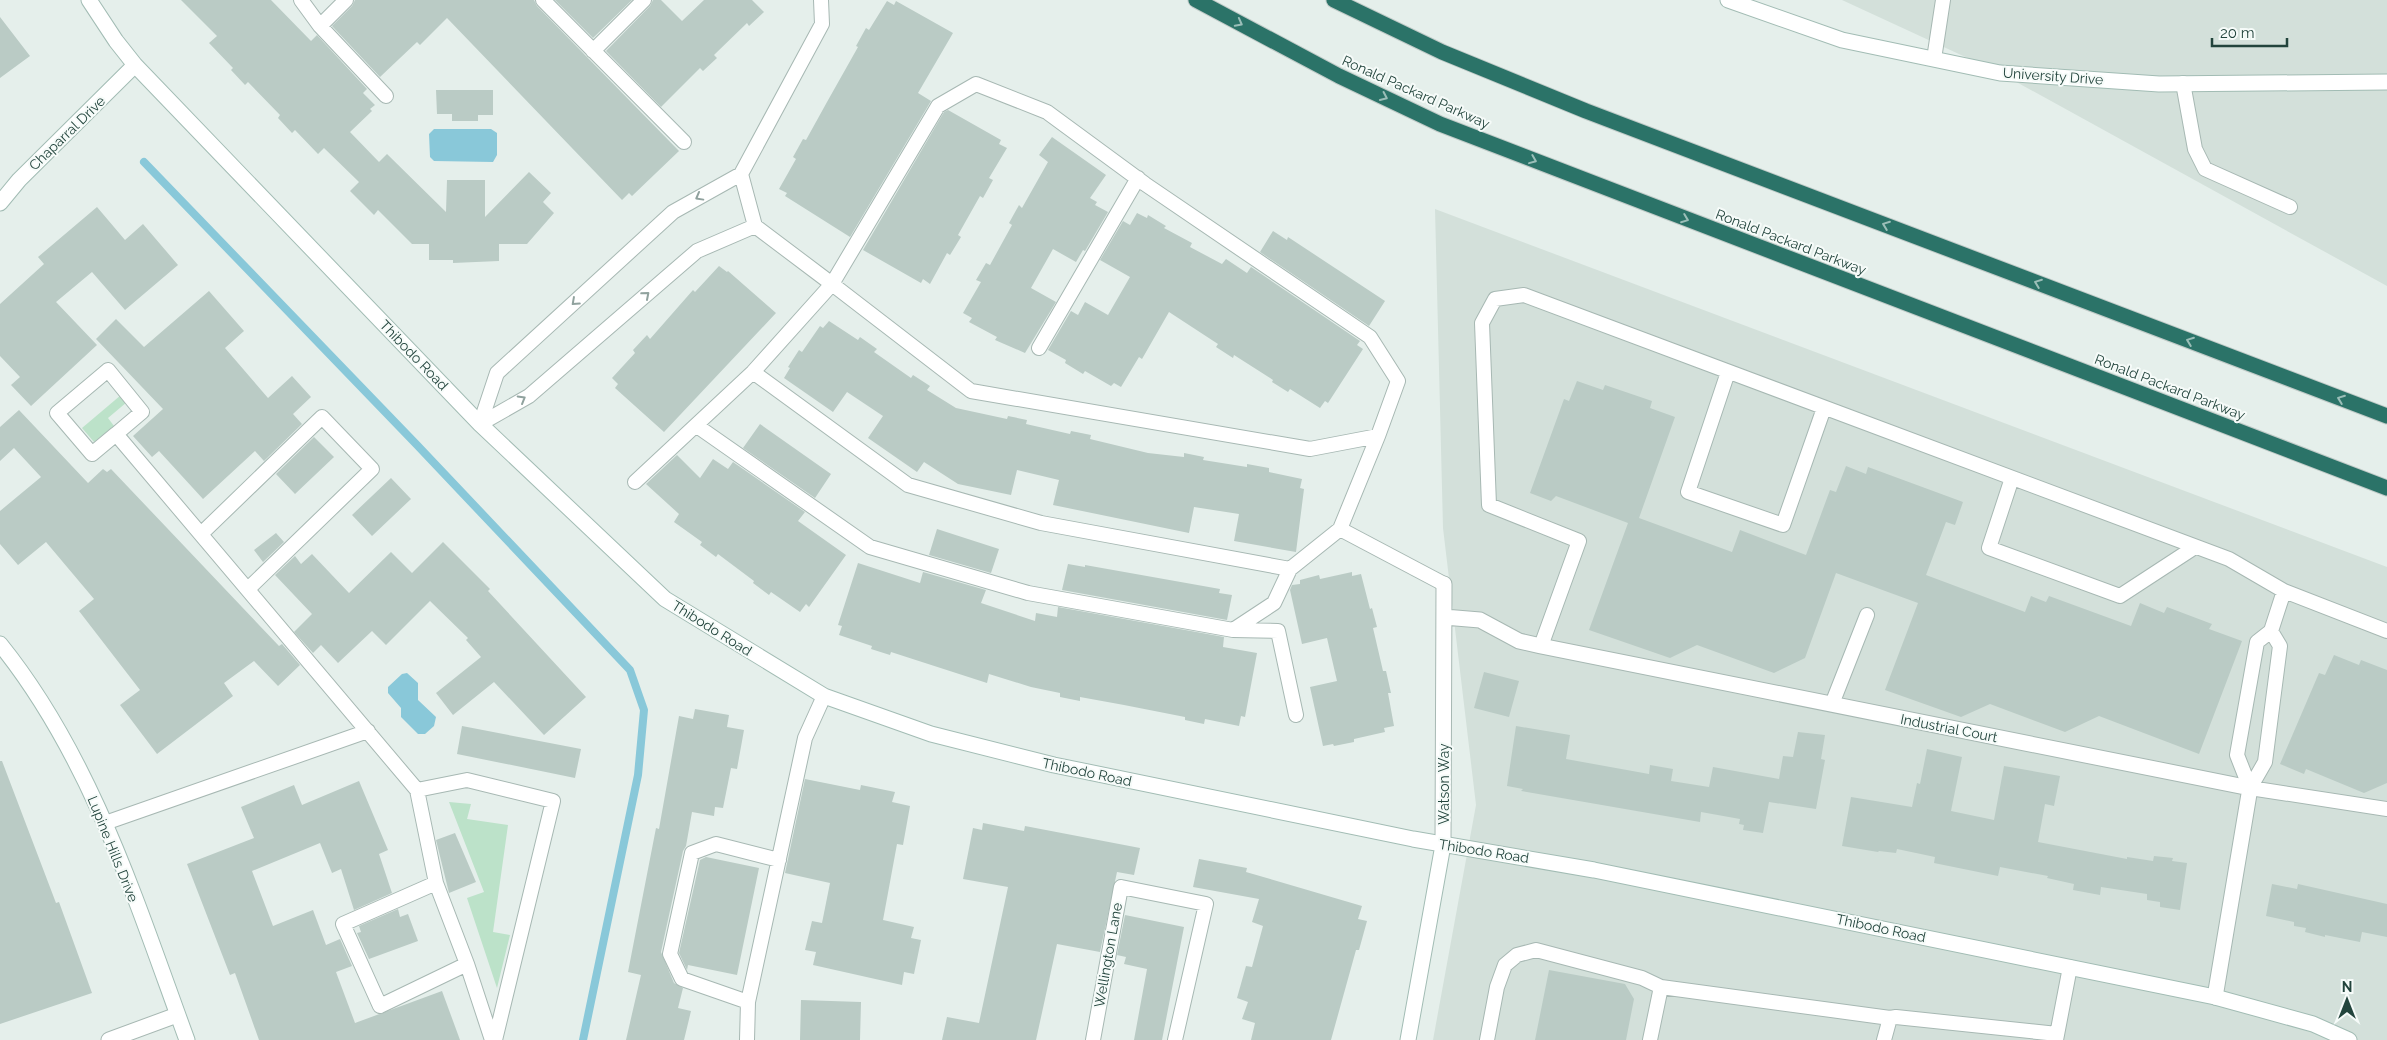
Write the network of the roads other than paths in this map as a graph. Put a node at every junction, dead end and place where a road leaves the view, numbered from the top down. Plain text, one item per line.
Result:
1 (89, 0) edge
2 (301, 0) edge
3 (346, 0) edge
4 (543, 0) edge
5 (644, 0) edge
6 (821, 0) edge
7 (1196, 0) edge
8 (1334, 0) edge
9 (1728, 0) edge
10 (1943, 0) edge
11 (320, 26) junction
12 (593, 51) junction
13 (1934, 59) junction
14 (135, 65) junction
15 (2387, 82) edge
16 (2183, 84) junction
17 (386, 96) dead end
18 (684, 142) dead end
19 (741, 174) junction
20 (1138, 178) junction
21 (0, 203) edge
22 (2290, 207) dead end
23 (756, 226) junction
24 (832, 284) junction
25 (1039, 348) dead end
26 (753, 372) junction
27 (1728, 372) junction
28 (1824, 408) junction
29 (2387, 416) edge
30 (480, 424) junction
31 (697, 426) junction
32 (116, 434) junction
33 (1378, 436) junction
34 (2012, 478) junction
35 (635, 482) dead end
36 (2387, 488) edge
37 (1340, 529) junction
38 (201, 534) junction
39 (2195, 547) junction
40 (1290, 569) junction
41 (1444, 584) joint
42 (248, 589) junction
43 (2284, 591) junction
44 (1867, 615) dead end
45 (1444, 617) junction
46 (1233, 630) junction
47 (2271, 631) junction
48 (2387, 631) edge
49 (0, 644) edge
50 (1541, 646) junction
51 (824, 696) junction
52 (1832, 704) junction
53 (1296, 715) dead end
54 (368, 732) junction
55 (2250, 788) junction
56 (417, 790) junction
57 (2387, 809) edge
58 (105, 823) junction
59 (1444, 845) junction
60 (779, 860) junction
61 (436, 883) junction
62 (467, 964) junction
63 (2070, 967) junction
64 (1661, 987) junction
65 (2215, 997) junction
66 (748, 1002) junction
67 (178, 1015) junction
68 (1890, 1018) junction
69 (2056, 1037) edge
70 (109, 1040) edge
71 (187, 1040) edge
72 (494, 1040) edge
73 (748, 1040) edge
74 (1093, 1040) edge
75 (1174, 1040) edge
76 (1408, 1040) edge
77 (1487, 1040) edge
78 (1650, 1040) edge
79 (1884, 1040) edge
80 (2349, 1040) edge

1 - 14 street, Thibodo Road
2 - 11 lane
3 - 11 lane
4 - 12 lane
5 - 12 lane
6 - 19 lane
7 -> 36 highway, Ronald Packard Parkway
29 -> 8 highway
9 - 13 street, University Drive
10 - 13 lane
11 - 17 lane
12 - 18 lane
13 - 16 street, University Drive
14 - 21 street, Chaparral Drive
14 - 30 street, Thibodo Road
15 - 16 street, University Drive
16 - 22 lane
19 - 23 lane
19 -> 30 lane
20 - 24 lane
20 - 25 lane
20 - 33 lane
23 - 24 lane
30 -> 23 lane
24 - 26 lane
24 - 33 lane
26 - 31 lane
26 - 40 lane
27 - 28 lane
27 - 28 lane
27 - 50 lane
28 - 34 lane
30 - 51 street, Thibodo Road
31 - 35 lane
31 - 46 lane
32 - 32 lane
32 - 38 lane
33 - 37 lane
34 - 39 lane
34 - 39 lane
37 - 40 lane
37 - 41 lane
38 - 42 lane
38 - 42 lane
39 - 43 lane
40 - 46 lane
41 - 45 street, Watson Way
42 - 54 lane
43 - 47 lane
43 - 48 lane
44 - 52 lane
45 - 50 street, Industrial Court
45 - 59 street, Watson Way
46 - 53 lane
47 - 55 lane
47 - 55 lane
49 - 58 street, Lupine Hills Drive
50 - 52 street, Industrial Court
51 - 59 street, Thibodo Road
51 - 60 lane
52 - 55 street, Industrial Court
54 - 56 lane
54 - 58 lane
55 - 57 lane
55 - 65 street
56 - 61 lane
56 - 72 lane
58 - 67 street, Lupine Hills Drive
59 - 63 street, Thibodo Road
59 - 76 street, Watson Way
60 - 66 lane
60 - 66 lane
61 - 62 lane
61 - 62 lane
62 - 72 lane
63 - 65 street, Thibodo Road
63 - 69 lane
64 - 68 lane
64 - 77 lane
64 - 78 lane
65 - 80 street, Thibodo Road
66 - 73 lane
67 - 70 street
67 - 71 street, Lupine Hills Drive
68 - 69 lane
68 - 79 lane
74 - 75 lane, Wellington Lane

